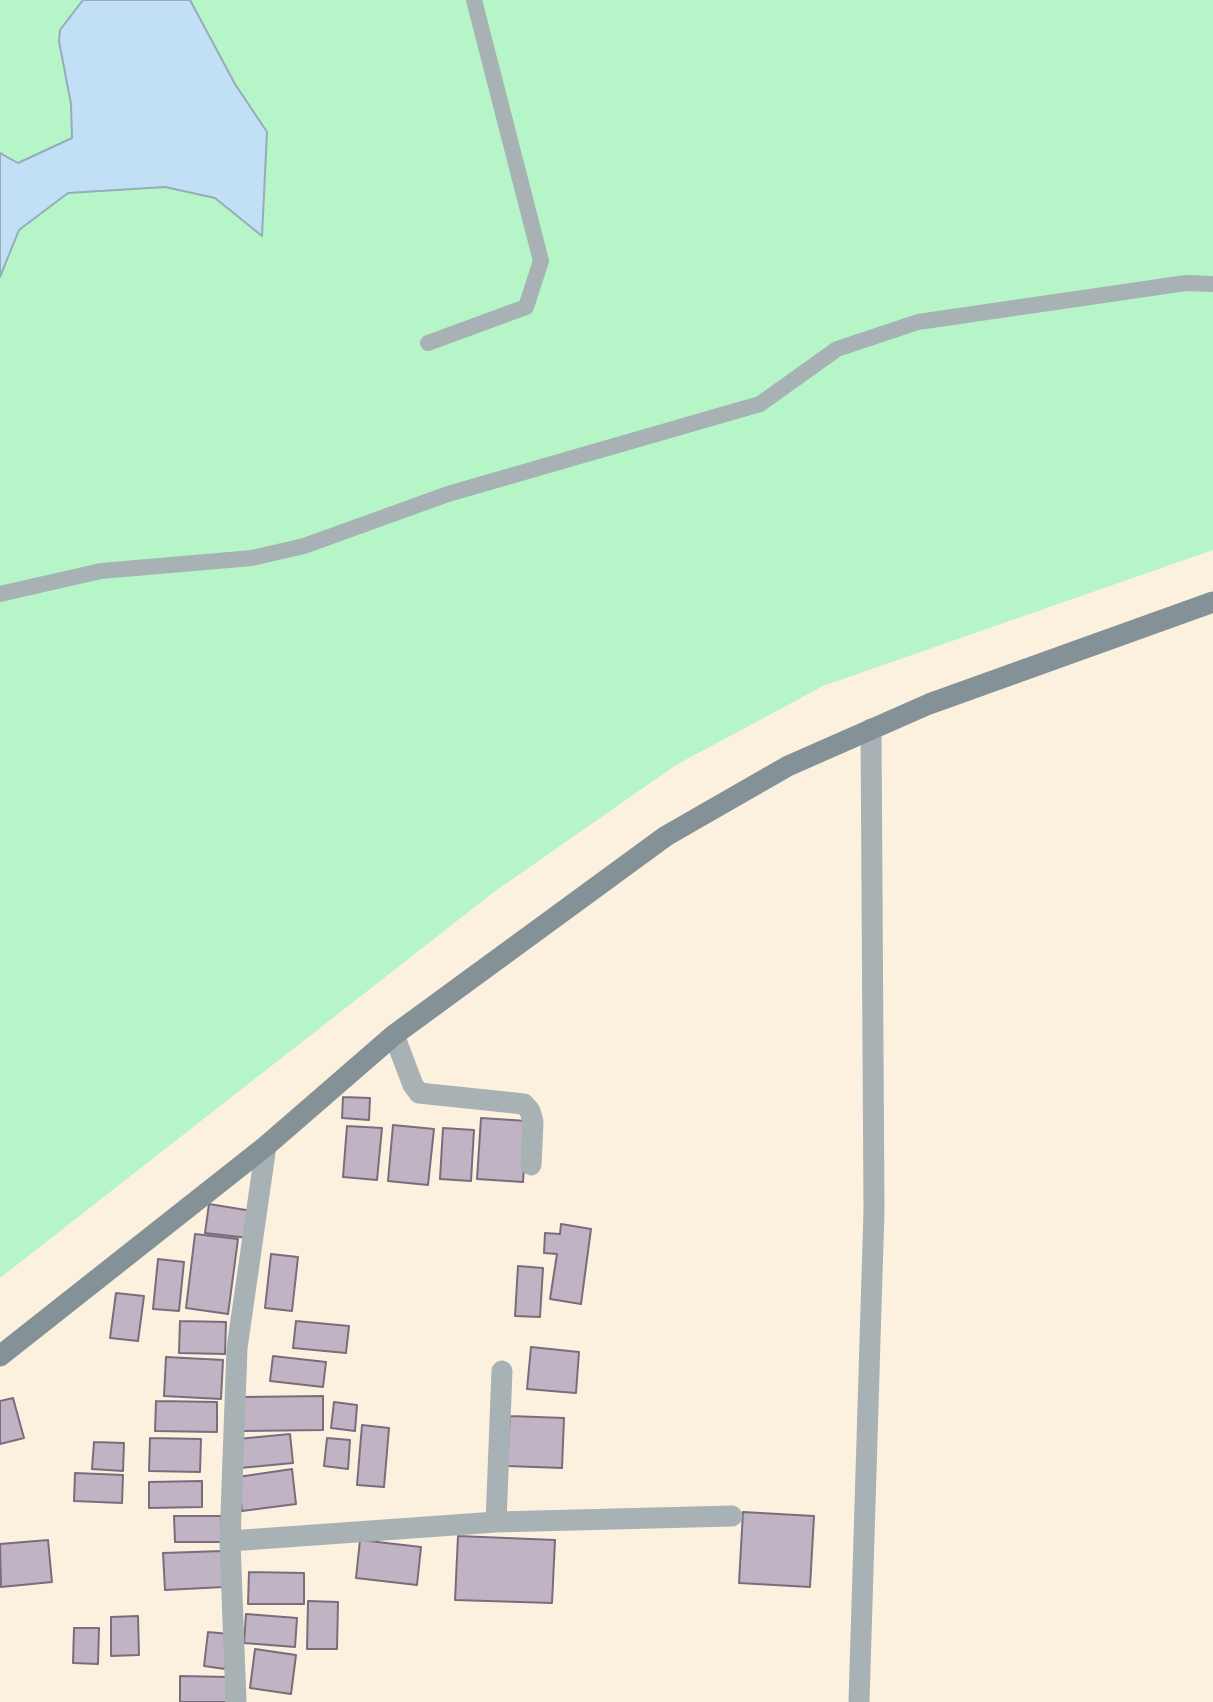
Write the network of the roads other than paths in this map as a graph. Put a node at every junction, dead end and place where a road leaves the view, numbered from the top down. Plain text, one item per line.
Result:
1 (474, 0) edge
2 (1213, 284) edge
3 (428, 343) dead end
4 (0, 594) edge
5 (1213, 602) edge
6 (871, 729) junction
7 (394, 1035) junction
8 (267, 1146) junction
9 (531, 1165) dead end
10 (0, 1356) edge
11 (502, 1370) dead end
12 (732, 1516) dead end
13 (496, 1522) junction
14 (230, 1541) junction
15 (236, 1702) edge
16 (859, 1702) edge

1 - 3 lane
2 - 4 lane
5 - 6 street
6 - 7 street
6 - 16 street
7 - 8 street
7 - 9 street
8 - 10 street
8 - 14 street
11 - 13 street
12 - 13 street
13 - 14 street
14 - 15 street

